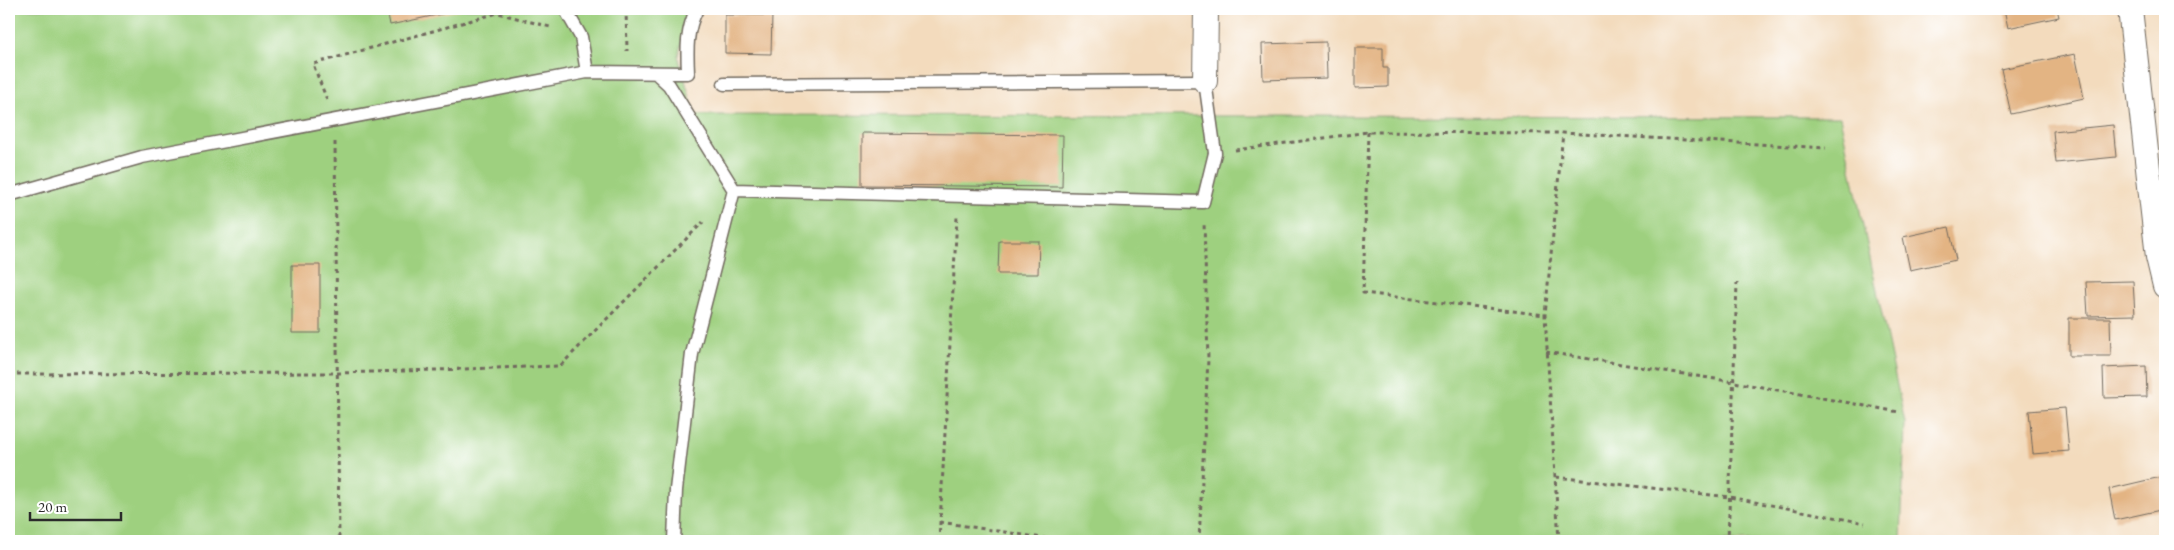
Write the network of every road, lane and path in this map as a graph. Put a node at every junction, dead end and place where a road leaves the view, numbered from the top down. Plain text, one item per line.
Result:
1 (565, 9) edge
2 (626, 9) edge
3 (696, 9) edge
4 (1206, 9) edge
5 (2130, 9) edge
6 (581, 36) junction
7 (587, 72) junction
8 (628, 72) junction
9 (656, 73) junction
10 (1205, 81) junction
11 (724, 84) dead end
12 (335, 120) junction
13 (1368, 132) junction
14 (1563, 133) junction
15 (1826, 148) dead end
16 (1215, 153) junction
17 (734, 190) junction
18 (9, 195) edge
19 (958, 196) junction
20 (1203, 202) junction
21 (1737, 284) dead end
22 (2165, 286) edge
23 (1545, 315) junction
24 (1546, 352) junction
25 (338, 372) junction
26 (9, 374) edge
27 (1734, 382) junction
28 (1899, 412) dead end
29 (1556, 477) junction
30 (1729, 497) junction
31 (940, 522) junction
32 (1865, 523) dead end
33 (339, 541) edge
34 (674, 541) edge
35 (940, 541) edge
36 (1062, 541) edge
37 (1199, 541) edge
38 (1559, 541) edge
39 (1728, 541) edge

1 - 6 lane
2 - 8 path
3 - 9 lane
4 - 10 street
5 - 22 street
6 - 7 lane
6 - 12 path
7 - 8 lane
7 - 12 lane
8 - 9 lane
9 - 17 lane
10 - 11 lane
10 - 16 lane
12 - 18 lane
12 - 25 path
13 - 14 path
13 - 16 path
13 - 23 path
14 - 15 path
14 - 23 path
16 - 20 lane
17 - 19 lane
17 - 25 path
17 - 34 lane
19 - 20 lane
19 - 31 path
20 - 37 path
21 - 27 path
23 - 24 path
24 - 27 path
24 - 29 path
25 - 26 path
25 - 33 path
27 - 28 path
27 - 30 path
29 - 30 path
29 - 38 path
30 - 32 path
30 - 39 path
31 - 35 path
31 - 36 path

